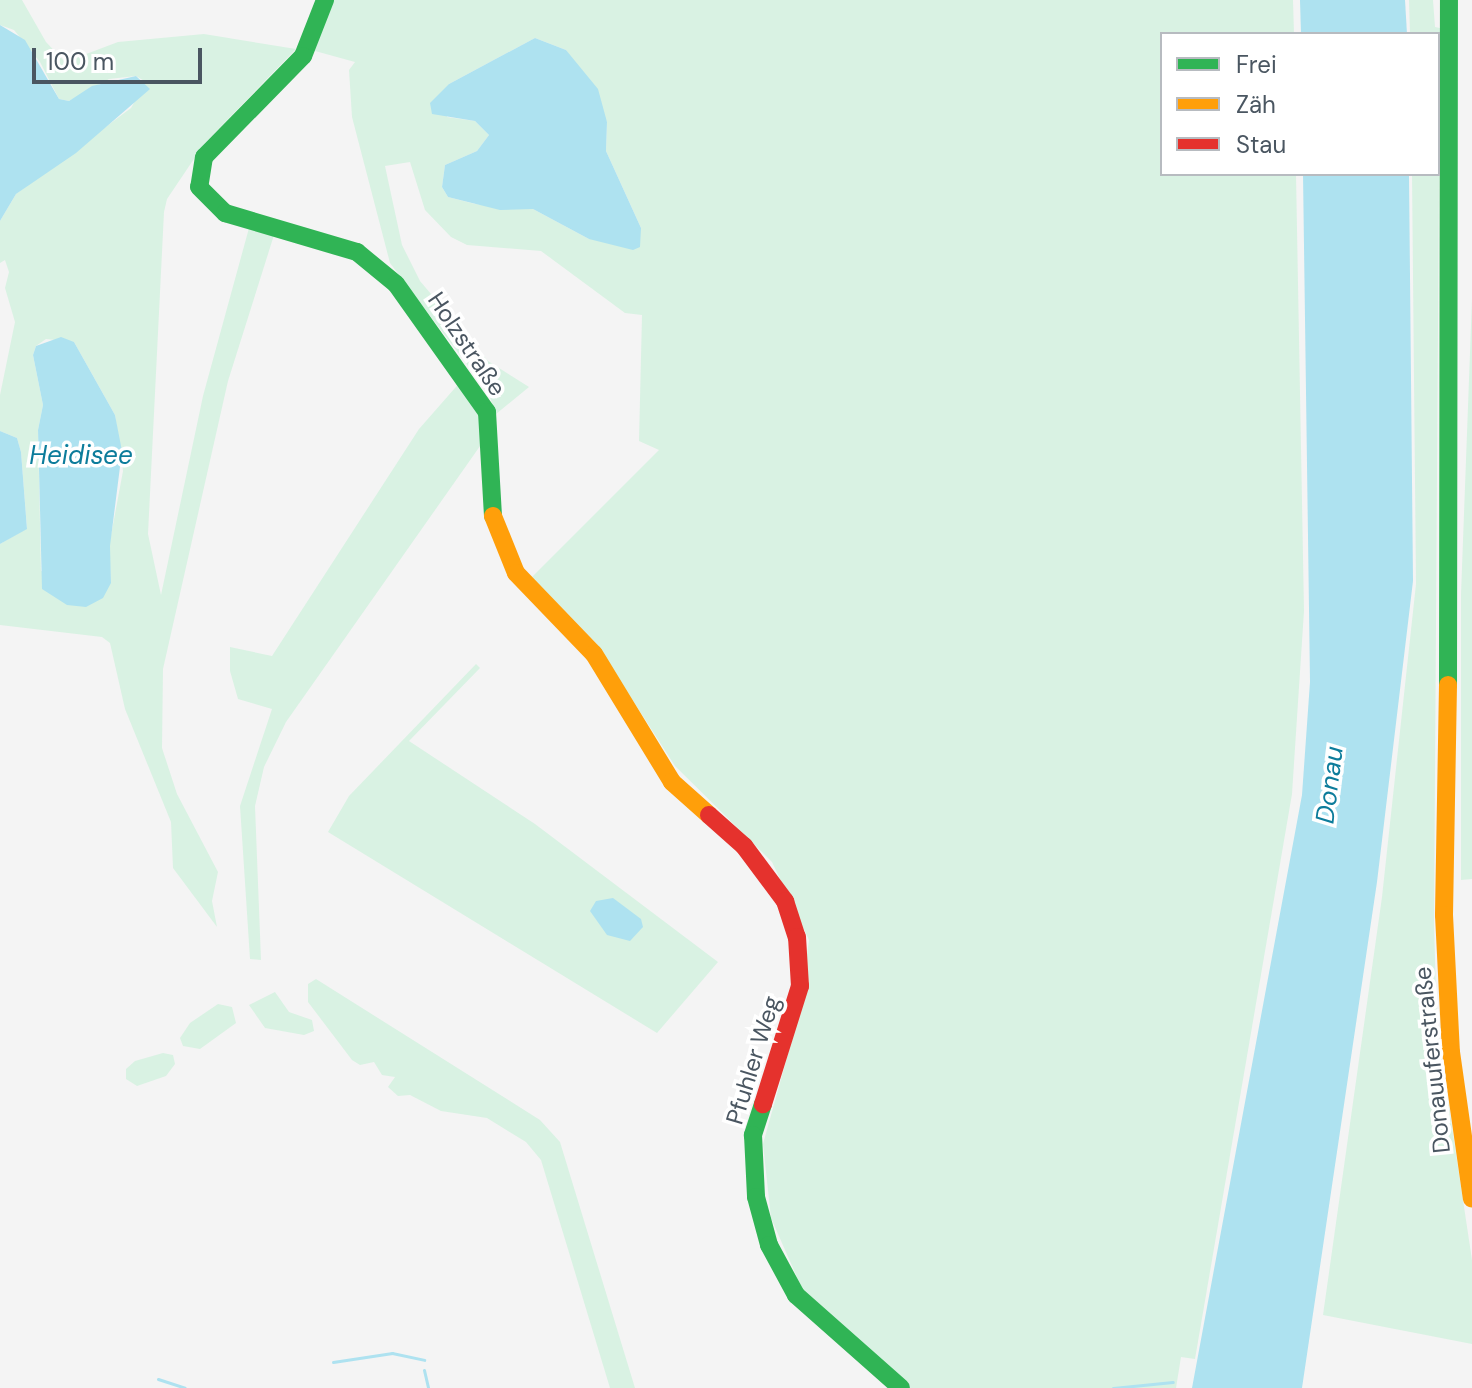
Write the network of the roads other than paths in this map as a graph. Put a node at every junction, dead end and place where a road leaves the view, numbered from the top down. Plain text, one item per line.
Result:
1 (325, 0) edge
2 (1449, 0) edge
3 (711, 816) joint
4 (1469, 1170) edge
5 (1472, 1199) edge
6 (901, 1388) edge

1 - 3 street, Holzstraße
2 - 4 street, Donauuferstraße
3 - 6 street, Pfuhler Weg
4 - 5 street, Donauuferstraße

